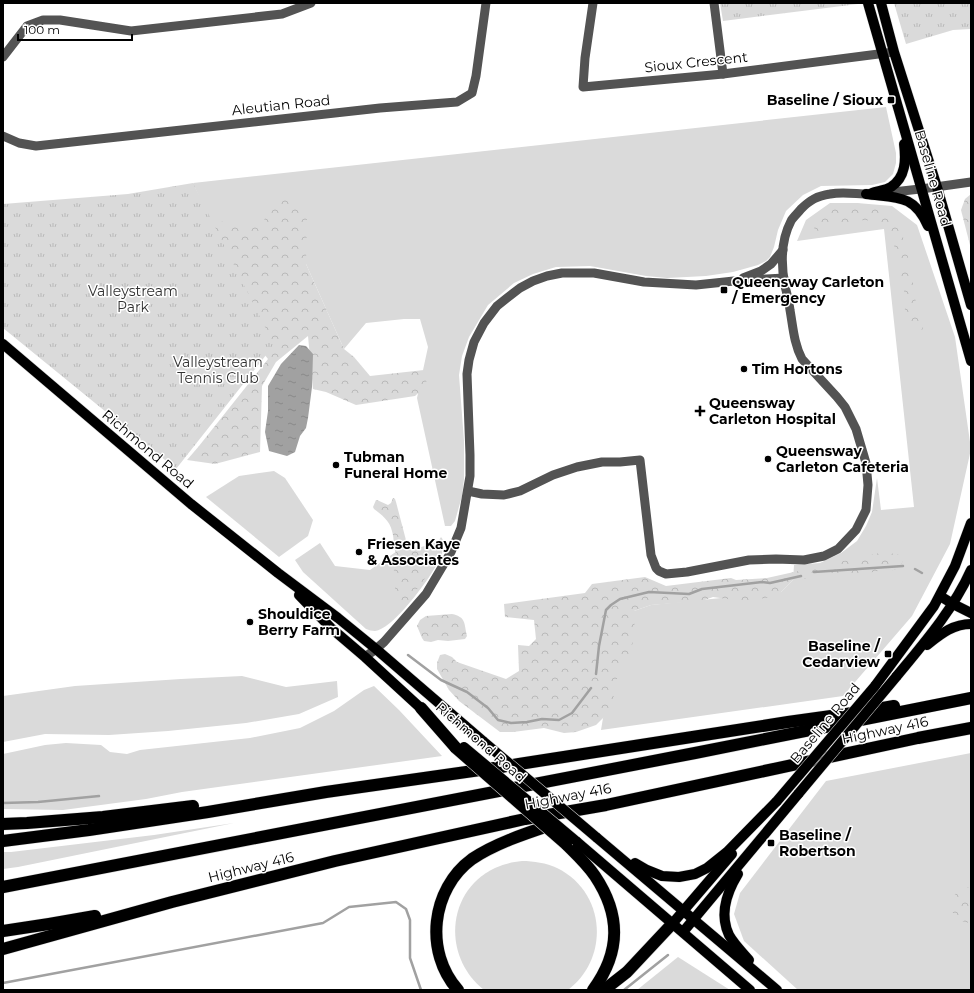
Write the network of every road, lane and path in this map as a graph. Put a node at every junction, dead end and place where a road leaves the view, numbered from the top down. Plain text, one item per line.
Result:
1 (311, 3) edge
2 (486, 3) edge
3 (593, 3) edge
4 (714, 3) edge
5 (868, 3) edge
6 (881, 3) edge
7 (894, 52) junction
8 (882, 54) junction
9 (3, 57) edge
10 (723, 74) junction
11 (901, 116) junction
12 (3, 136) edge
13 (971, 182) edge
14 (937, 187) junction
15 (922, 189) junction
16 (866, 194) junction
17 (783, 250) junction
18 (942, 258) junction
19 (784, 278) junction
20 (734, 281) junction
21 (971, 305) edge
22 (3, 344) edge
23 (971, 361) edge
24 (468, 491) junction
25 (971, 523) edge
26 (971, 570) edge
27 (278, 573) junction
28 (940, 596) junction
29 (953, 604) junction
30 (971, 613) edge
31 (971, 624) edge
32 (376, 649) junction
33 (915, 655) junction
34 (365, 657) junction
35 (971, 697) edge
36 (421, 708) joint
37 (971, 728) edge
38 (326, 792) junction
39 (777, 801) junction
40 (606, 805) junction
41 (3, 824) edge
42 (3, 841) edge
43 (571, 843) junction
44 (607, 846) junction
45 (751, 852) junction
46 (3, 887) edge
47 (172, 902) junction
48 (683, 910) junction
49 (693, 920) junction
50 (672, 924) junction
51 (3, 931) edge
52 (683, 932) junction
53 (3, 949) edge
54 (458, 990) edge
55 (592, 990) edge
56 (604, 990) edge
57 (750, 990) edge
58 (776, 990) edge

1 - 9 street
2 - 12 street, Aleutian Road
3 - 10 street, Sioux Crescent
4 - 10 street
5 - 8 main road, Baseline Road
6 - 7 main road, Baseline Road
7 - 8 street, Sioux Crescent
7 - 14 main road, Baseline Road
8 - 10 street, Sioux Crescent
8 - 11 main road, Baseline Road
11 - 15 main road, Baseline Road
11 - 16 main road
13 - 14 street
14 - 15 street
14 - 21 main road, Baseline Road
15 - 16 street
15 - 18 main road, Baseline Road
16 - 17 street
16 - 18 main road
17 - 19 street
17 - 20 street
18 - 23 main road, Baseline Road
19 - 20 street
19 - 24 street
20 - 24 street
22 - 27 main road, Richmond Road
24 - 32 street
25 - 28 main road, Baseline Road
26 - 29 main road, Baseline Road
27 - 32 main road, Richmond Road
27 - 34 main road, Richmond Road
28 - 29 main road
28 - 39 main road, Baseline Road, bridge
29 - 30 main road
29 - 33 main road, Baseline Road
31 - 33 main road
32 - 34 street
32 - 44 main road, Richmond Road, bridge
33 - 45 main road, Baseline Road, bridge
34 - 36 main road, Richmond Road
35 - 38 highway
35 - 46 highway
36 - 43 highway, bridge
37 - 40 highway, Highway 416
38 - 41 highway
38 - 42 highway
39 - 44 main road
39 - 48 main road, Baseline Road
40 - 47 highway, Highway 416
40 - 54 highway
43 - 50 main road
43 - 55 highway
44 - 48 main road, Richmond Road
45 - 49 main road, Baseline Road
45 - 58 main road
47 - 51 highway
47 - 53 highway
48 - 49 main road, Richmond Road
48 - 50 main road, Baseline Road
49 - 52 main road, Baseline Road
49 - 58 main road, Richmond Road
50 - 52 main road
50 - 56 highway
52 - 57 main road

